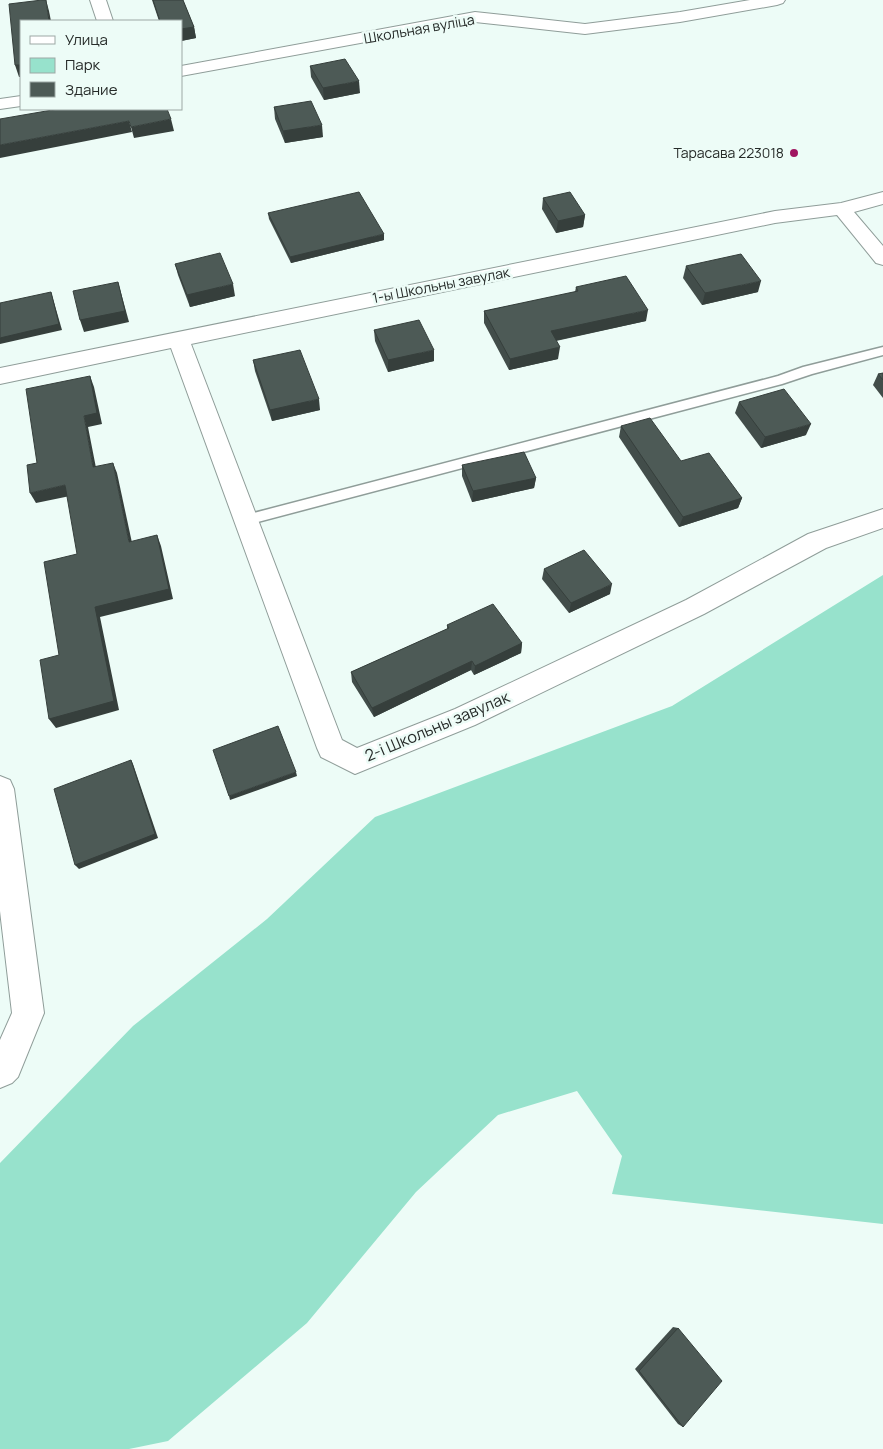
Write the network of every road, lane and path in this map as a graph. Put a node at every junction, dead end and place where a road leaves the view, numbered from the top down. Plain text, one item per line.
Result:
1 (98, 0) edge
2 (777, 0) edge
3 (105, 20) edge
4 (182, 71) edge
5 (20, 100) edge
6 (0, 104) edge
7 (883, 198) edge
8 (842, 209) junction
9 (883, 259) edge
10 (178, 338) junction
11 (883, 351) edge
12 (0, 376) edge
13 (883, 518) edge
14 (246, 520) junction
15 (0, 788) edge
16 (0, 1070) edge

1 - 3 street
2 - 4 street, Школьная вуліца
5 - 6 street
7 - 8 street, 1-ы Школьны завулак
8 - 9 street
8 - 10 street, 1-ы Школьны завулак
10 - 12 street, 1-ы Школьны завулак
10 - 14 street, 2-і Школьны завулак
11 - 14 lane
13 - 14 street, 2-і Школьны завулак
15 - 16 street

